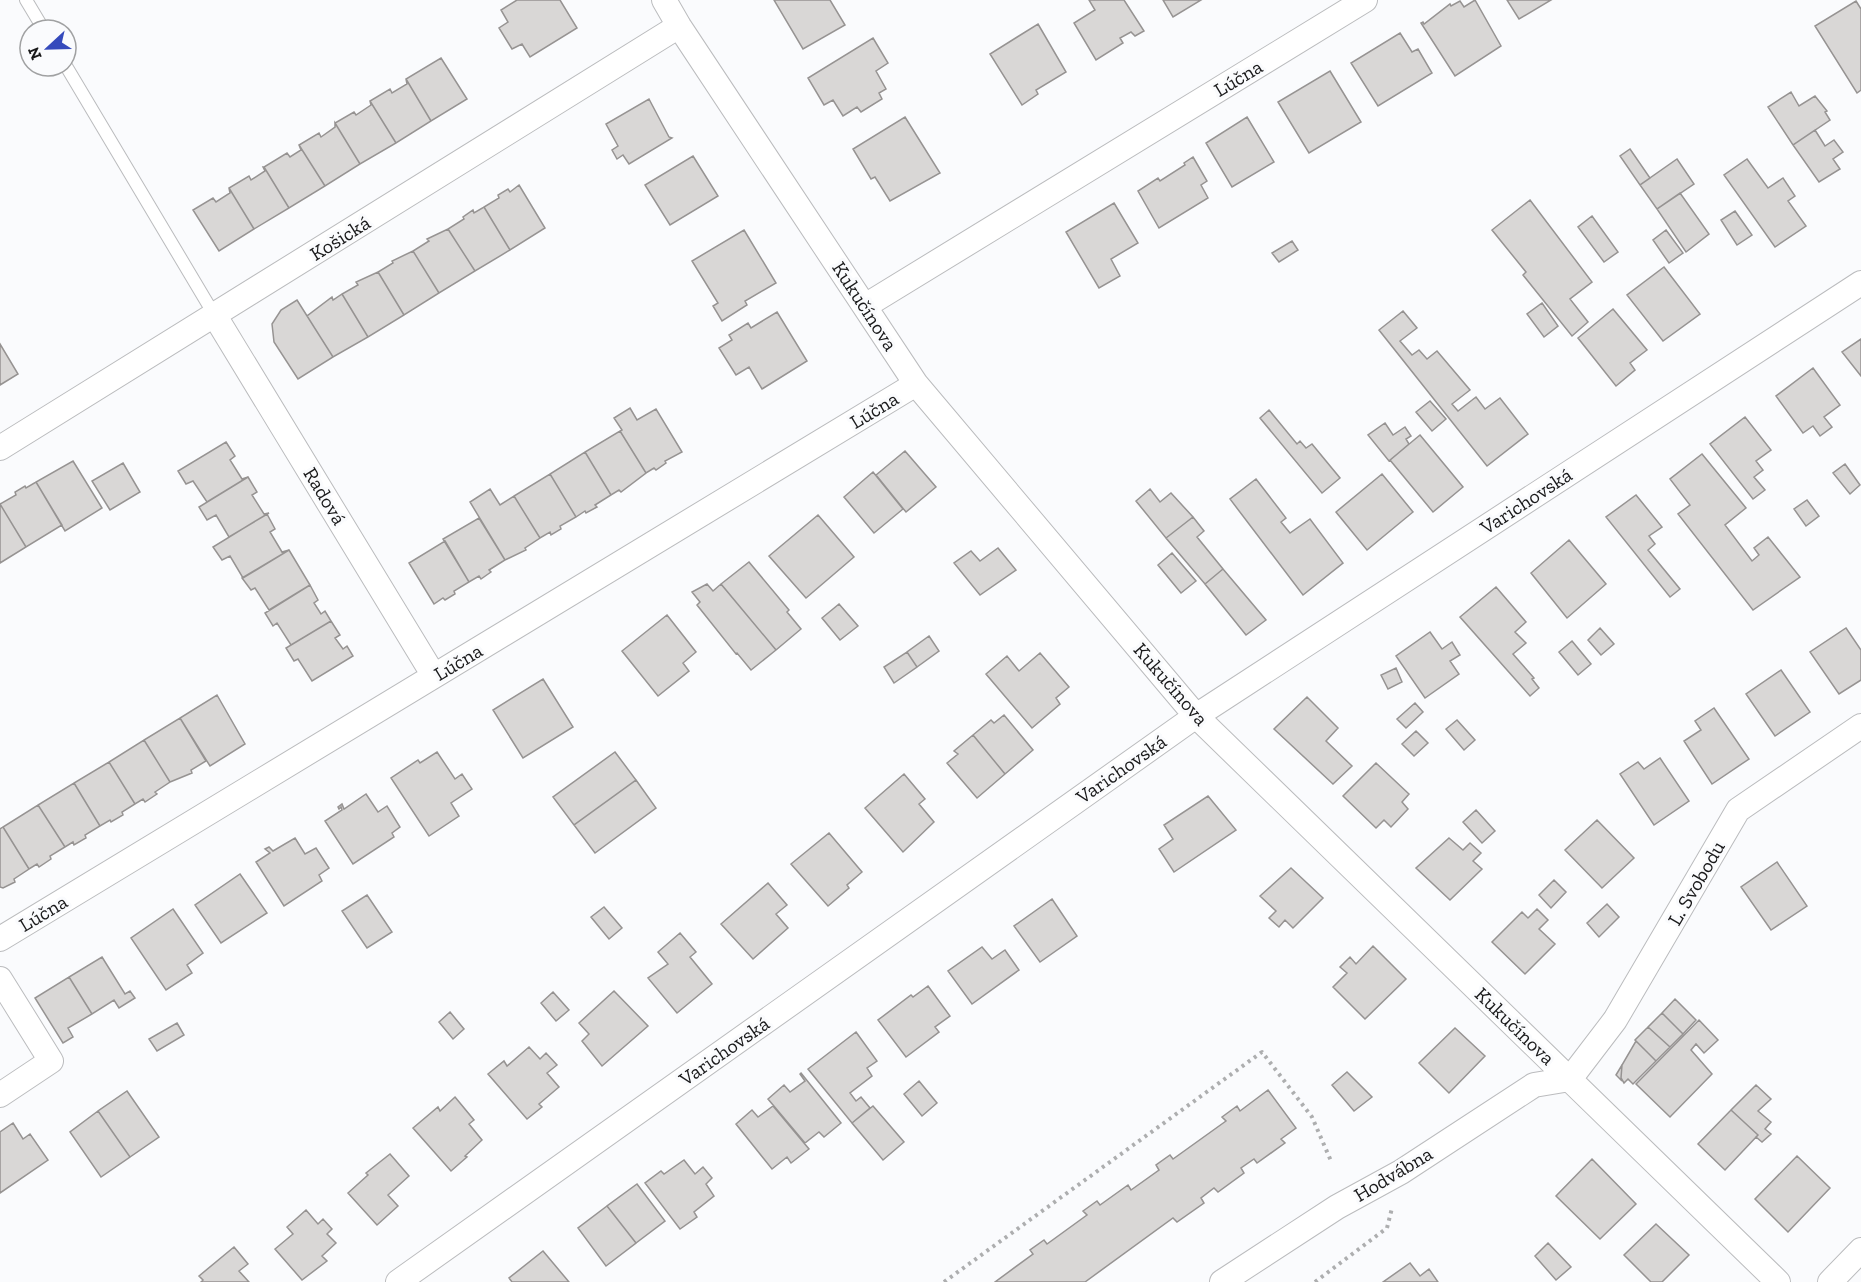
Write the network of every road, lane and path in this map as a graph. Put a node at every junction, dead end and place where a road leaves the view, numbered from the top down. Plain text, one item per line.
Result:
1 (26, 0) edge
2 (664, 0) edge
3 (1365, 0) edge
4 (37, 18) edge
5 (679, 26) junction
6 (73, 78) edge
7 (1861, 283) edge
8 (865, 306) junction
9 (215, 316) junction
10 (916, 384) junction
11 (0, 448) edge
12 (434, 676) junction
13 (1197, 716) junction
14 (1861, 726) edge
15 (0, 939) edge
16 (0, 980) edge
17 (1569, 1079) junction
18 (0, 1095) edge
19 (1331, 1161) dead end
20 (1401, 1172) junction
21 (1861, 1250) edge
22 (398, 1282) edge
23 (944, 1282) edge
24 (1222, 1282) edge
25 (1315, 1282) edge
26 (1778, 1282) edge
27 (1830, 1282) edge

1 - 4 lane
2 - 5 street, Kukučínova
3 - 8 street, Lúčna
5 - 8 street, Kukučínova
5 - 9 street, Košická
6 - 9 lane
7 - 13 street, Varichovská
8 - 10 street, Kukučínova
9 - 11 street, Košická
9 - 12 street, Radová
10 - 12 street, Lúčna
10 - 13 street, Kukučínova
12 - 15 street, Lúčna
13 - 17 street, Kukučínova
13 - 22 street, Varichovská
14 - 17 street, L. Svobodu
16 - 18 street
17 - 20 street, Hodvábna
17 - 26 street, Kukučínova
19 - 23 path
20 - 24 street, Hodvábna
20 - 25 path
21 - 27 street

